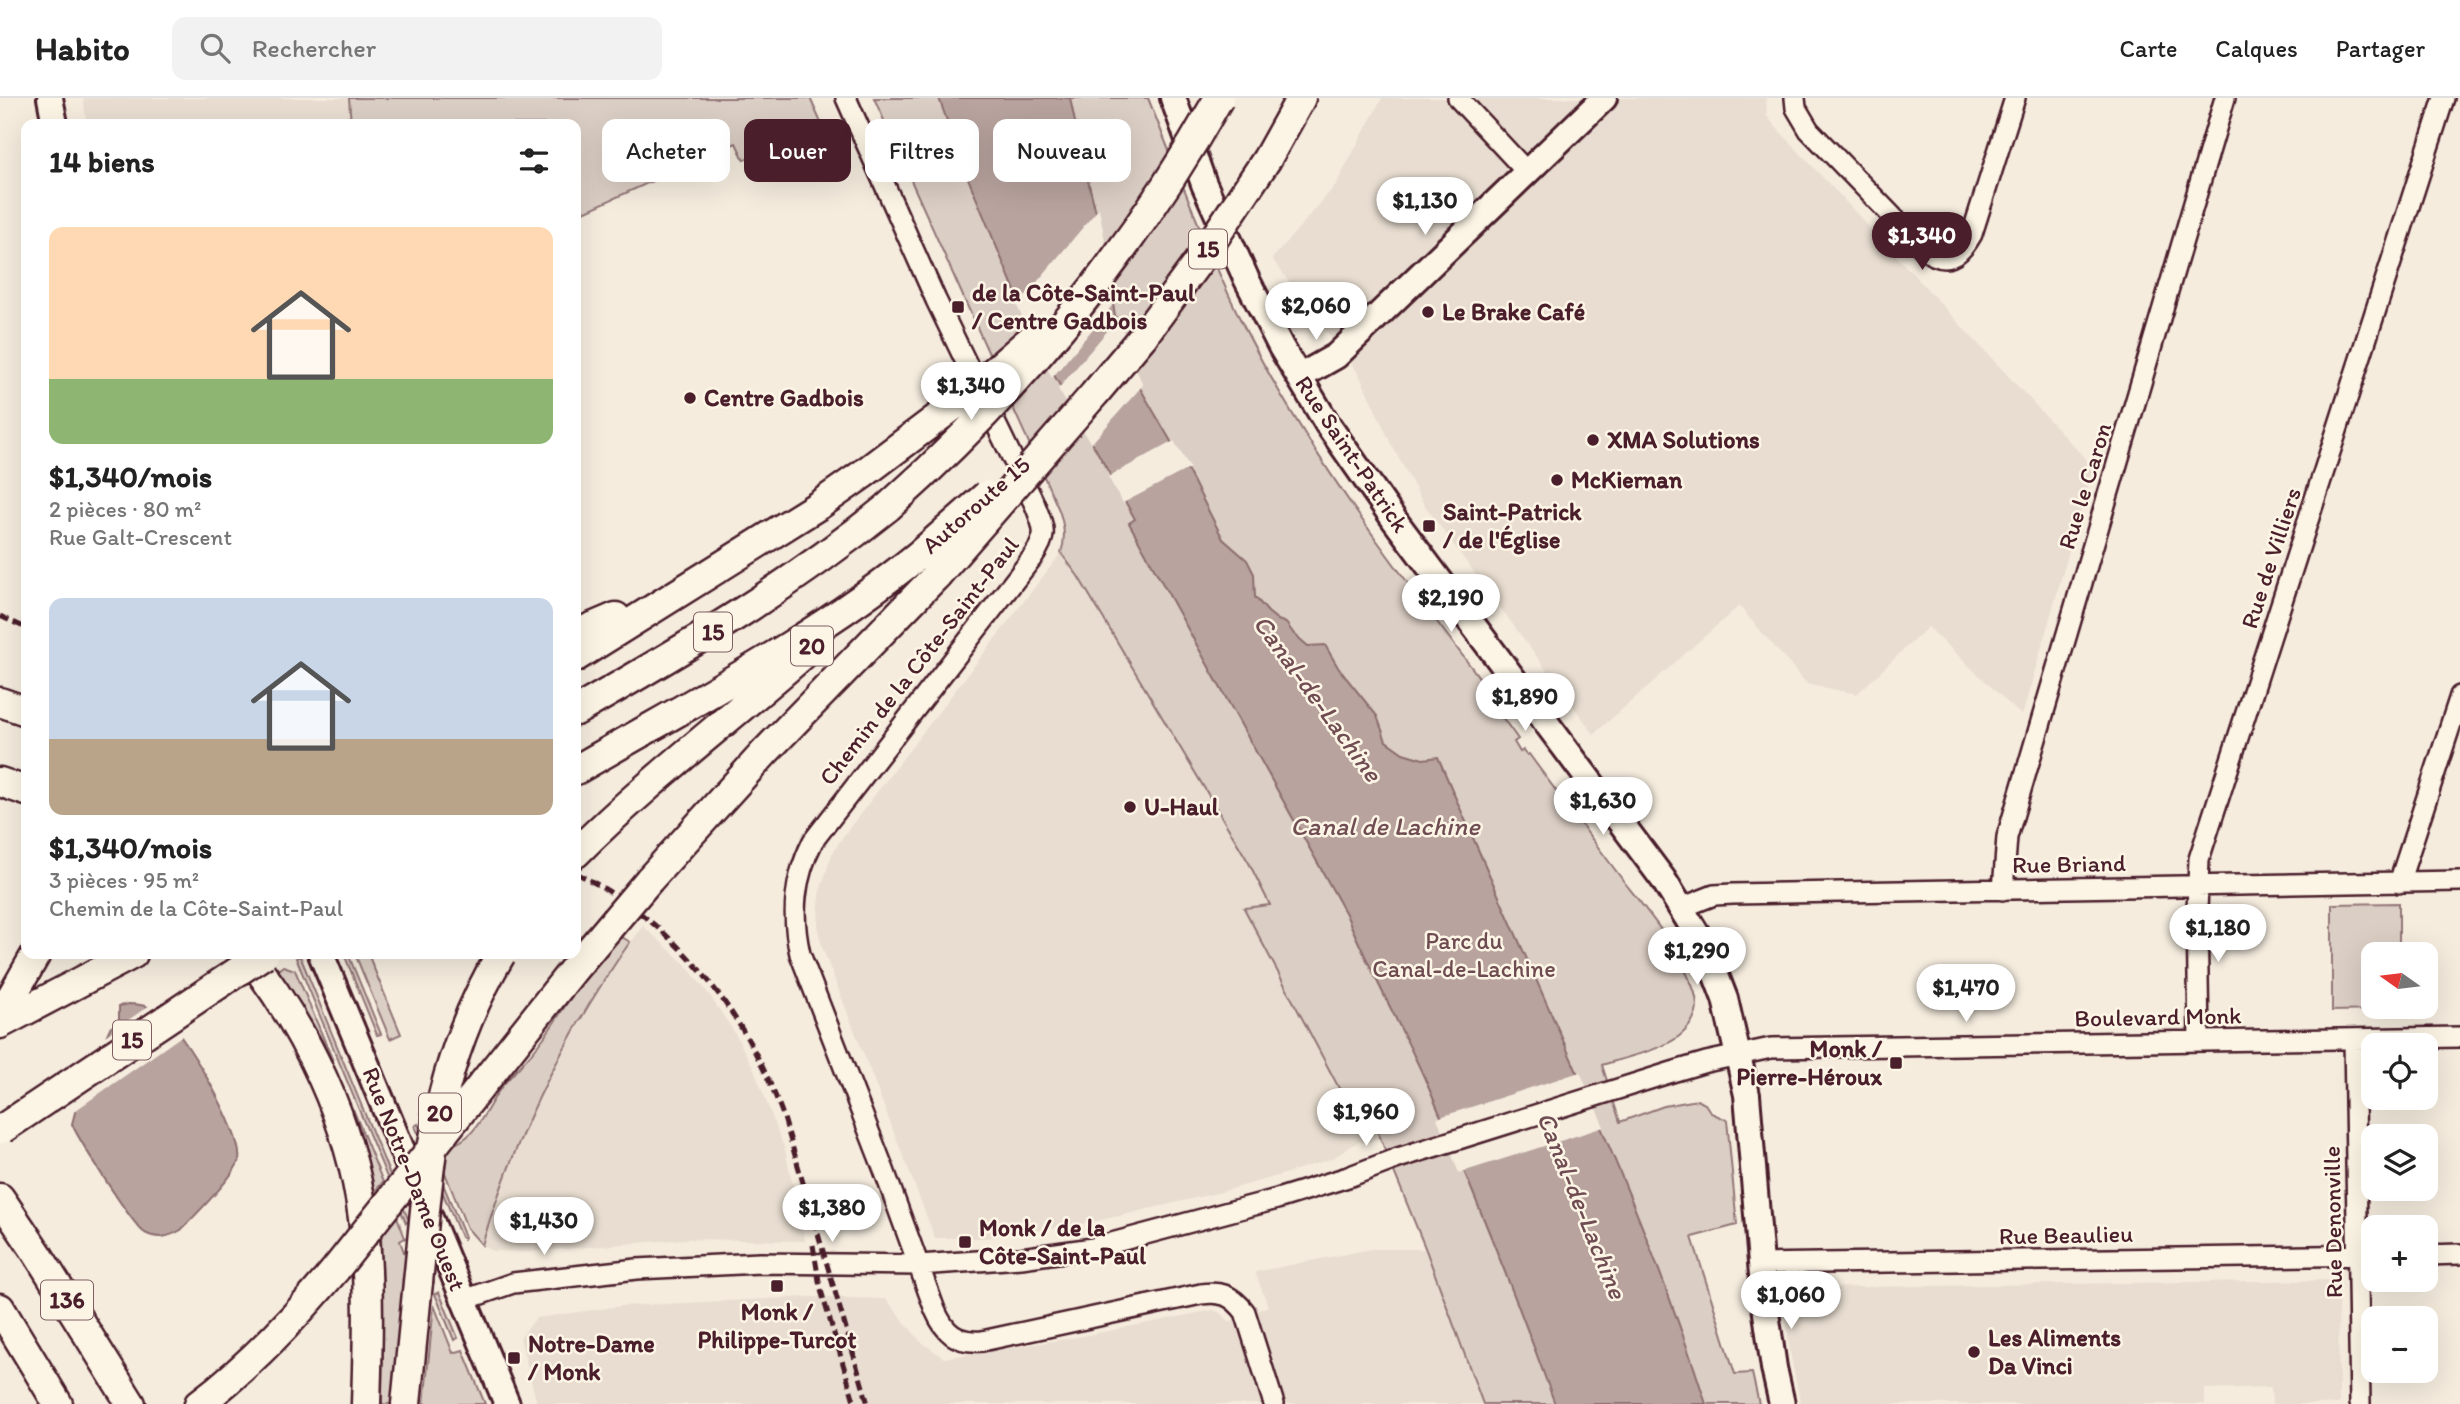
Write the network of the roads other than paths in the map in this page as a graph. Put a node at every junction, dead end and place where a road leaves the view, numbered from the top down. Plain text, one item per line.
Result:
1 (50, 98) edge
2 (846, 98) edge
3 (1173, 98) edge
4 (1219, 98) edge
5 (1301, 98) edge
6 (1458, 98) edge
7 (1604, 98) edge
8 (1795, 98) edge
9 (2015, 98) edge
10 (2225, 98) edge
11 (2444, 98) edge
12 (54, 119) edge
13 (1526, 171) junction
14 (1112, 263) junction
15 (1299, 377) junction
16 (929, 564) junction
17 (698, 580) junction
18 (869, 595) junction
19 (581, 632) edge
20 (581, 654) edge
21 (2460, 696) edge
22 (0, 702) edge
23 (581, 708) edge
24 (21, 709) edge
25 (581, 767) edge
26 (0, 782) edge
27 (21, 789) edge
28 (582, 847) edge
29 (2460, 881) edge
30 (2399, 883) junction
31 (2199, 886) junction
32 (2003, 890) junction
33 (1681, 908) junction
34 (33, 959) edge
35 (124, 959) edge
36 (251, 959) edge
37 (257, 959) edge
38 (323, 959) edge
39 (499, 959) edge
40 (0, 1017) edge
41 (0, 1024) edge
42 (2460, 1037) edge
43 (2354, 1039) junction
44 (2199, 1041) junction
45 (1738, 1055) junction
46 (0, 1131) edge
47 (0, 1198) edge
48 (2363, 1215) edge
49 (2460, 1254) edge
50 (2438, 1255) edge
51 (2361, 1256) edge
52 (1761, 1264) junction
53 (919, 1265) junction
54 (2364, 1292) edge
55 (464, 1300) junction
56 (0, 1308) edge
57 (58, 1404) edge
58 (131, 1404) edge
59 (199, 1404) edge
60 (366, 1404) edge
61 (406, 1404) edge
62 (507, 1404) edge
63 (1274, 1404) edge
64 (1782, 1404) edge
65 (2360, 1404) edge

1 - 12 main road
2 - 53 street, Chemin de la Côte-Saint-Paul
3 - 15 main road, Rue Saint-Patrick
4 - 14 highway, 15, bridge
5 - 16 highway, 15, bridge
6 - 13 street
7 - 13 main road
8 - 9 street
10 - 32 street, Rue le Caron
11 - 31 street, Rue de Villiers
13 - 15 main road
14 - 17 highway, bridge
14 - 23 highway, 15, bridge
15 - 33 main road, Rue Saint-Patrick
16 - 18 highway, Autoroute 15 / 15
16 - 59 highway, bridge
17 - 19 highway
17 - 20 highway
18 - 25 highway, Autoroute 15 / 15
18 - 28 highway, 20
21 - 30 street
22 - 24 highway
26 - 27 highway
29 - 30 street, Rue Briand
30 - 31 street, Rue Briand
31 - 32 street, Rue Briand
31 - 44 street, Rue de Villiers
32 - 33 street, Rue Briand
33 - 45 main road, Rue Saint-Patrick
34 - 40 highway
35 - 41 highway
36 - 60 highway
37 - 46 highway, 15, bridge
38 - 55 main road, Rue Notre-Dame Ouest
39 - 61 highway, 20, bridge
42 - 43 street, Boulevard Monk
43 - 44 street, Boulevard Monk
43 - 48 street, Rue Denonville
44 - 45 street, Boulevard Monk
45 - 52 main road, Rue Saint-Patrick
45 - 53 street, Boulevard Monk
47 - 58 highway, 136
49 - 50 street
51 - 52 street, Rue Beaulieu
52 - 64 main road, Rue Saint-Patrick
53 - 55 street, Boulevard Monk
53 - 63 street
54 - 65 street, Rue Denonville
55 - 62 main road, Rue Notre-Dame Ouest
56 - 57 highway, 136

